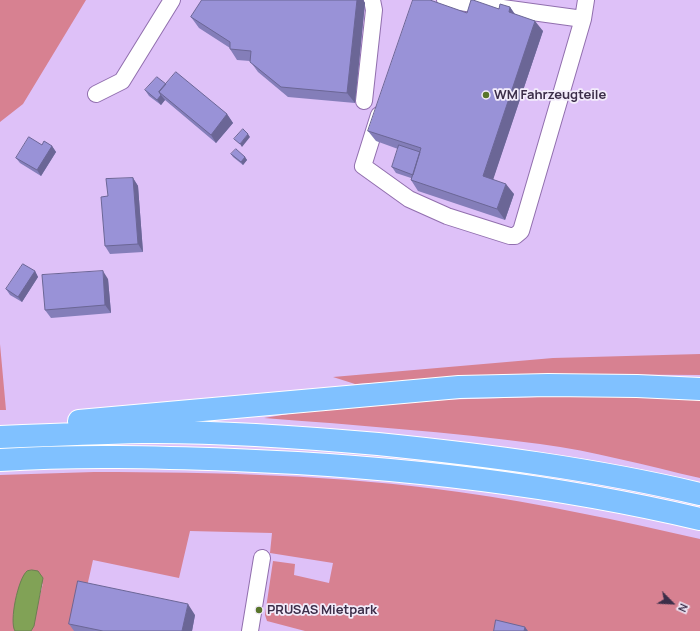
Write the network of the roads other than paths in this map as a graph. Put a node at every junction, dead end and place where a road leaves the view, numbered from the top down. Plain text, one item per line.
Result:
1 (172, 0) edge
2 (372, 0) edge
3 (445, 0) edge
4 (586, 0) edge
5 (583, 19) junction
6 (96, 94) dead end
7 (364, 101) dead end
8 (384, 102) edge
9 (700, 389) edge
10 (0, 434) edge
11 (0, 437) edge
12 (0, 460) edge
13 (700, 494) edge
14 (700, 519) edge
15 (262, 558) dead end
16 (250, 631) edge

1 - 6 street
2 - 7 street
3 - 5 street
4 - 5 street
5 - 8 street
9 - 10 highway
11 - 13 highway
12 - 14 highway
15 - 16 street

